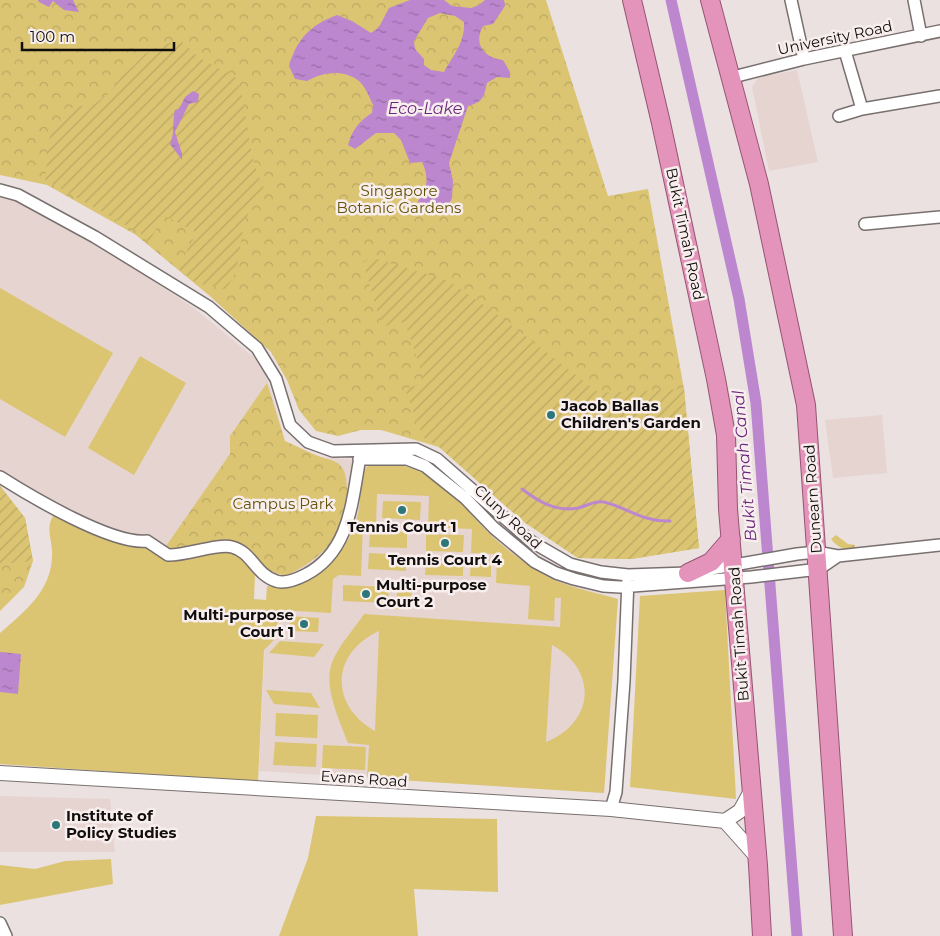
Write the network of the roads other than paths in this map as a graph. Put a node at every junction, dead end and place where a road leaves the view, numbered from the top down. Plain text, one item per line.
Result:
1 (621, 0) edge
2 (632, 0) edge
3 (710, 0) edge
4 (718, 0) edge
5 (791, 0) edge
6 (914, 0) edge
7 (940, 31) edge
8 (922, 36) junction
9 (845, 50) junction
10 (804, 59) junction
11 (649, 70) junction
12 (736, 78) junction
13 (940, 96) edge
14 (862, 109) junction
15 (839, 116) dead end
16 (0, 190) edge
17 (940, 217) edge
18 (864, 224) dead end
19 (360, 454) junction
20 (0, 476) edge
21 (731, 539) junction
22 (940, 545) edge
23 (838, 556) junction
24 (818, 560) junction
25 (570, 564) junction
26 (743, 570) junction
27 (688, 573) junction
28 (566, 577) junction
29 (628, 581) junction
30 (0, 773) edge
31 (752, 788) junction
32 (611, 809) junction
33 (725, 821) junction
34 (757, 857) junction
35 (0, 923) edge
36 (6, 936) edge
37 (762, 936) edge
38 (843, 936) edge

1 - 11 highway
2 - 11 highway, Bukit Timah Road
3 - 12 highway
4 - 12 highway
5 - 10 street
6 - 8 street
7 - 8 street, University Road
8 - 9 street, University Road
9 - 10 street, University Road
9 - 14 street
10 - 12 street, University Road
11 - 21 highway, Bukit Timah Road
12 - 24 highway, Dunearn Road
13 - 14 street
14 - 15 street
16 - 19 street
17 - 18 street
19 - 20 street
19 - 25 street, Cluny Road
19 - 28 street, Cluny Road
21 - 26 highway, Bukit Timah Road
21 - 27 highway
22 - 23 street
23 - 24 street
23 - 24 street
24 - 26 street
24 - 26 street
24 - 38 highway, Dunearn Road
25 - 28 street
25 - 29 street, Cluny Road
26 - 27 street, Cluny Road
26 - 29 street, Cluny Road
26 - 31 highway, Bukit Timah Road
27 - 29 street, Cluny Road
28 - 29 street, Cluny Road
29 - 32 street
30 - 32 street, Evans Road
31 - 33 street
31 - 34 highway, Bukit Timah Road
32 - 33 street, Evans Road
33 - 34 street
34 - 37 highway, Bukit Timah Road
35 - 36 street

